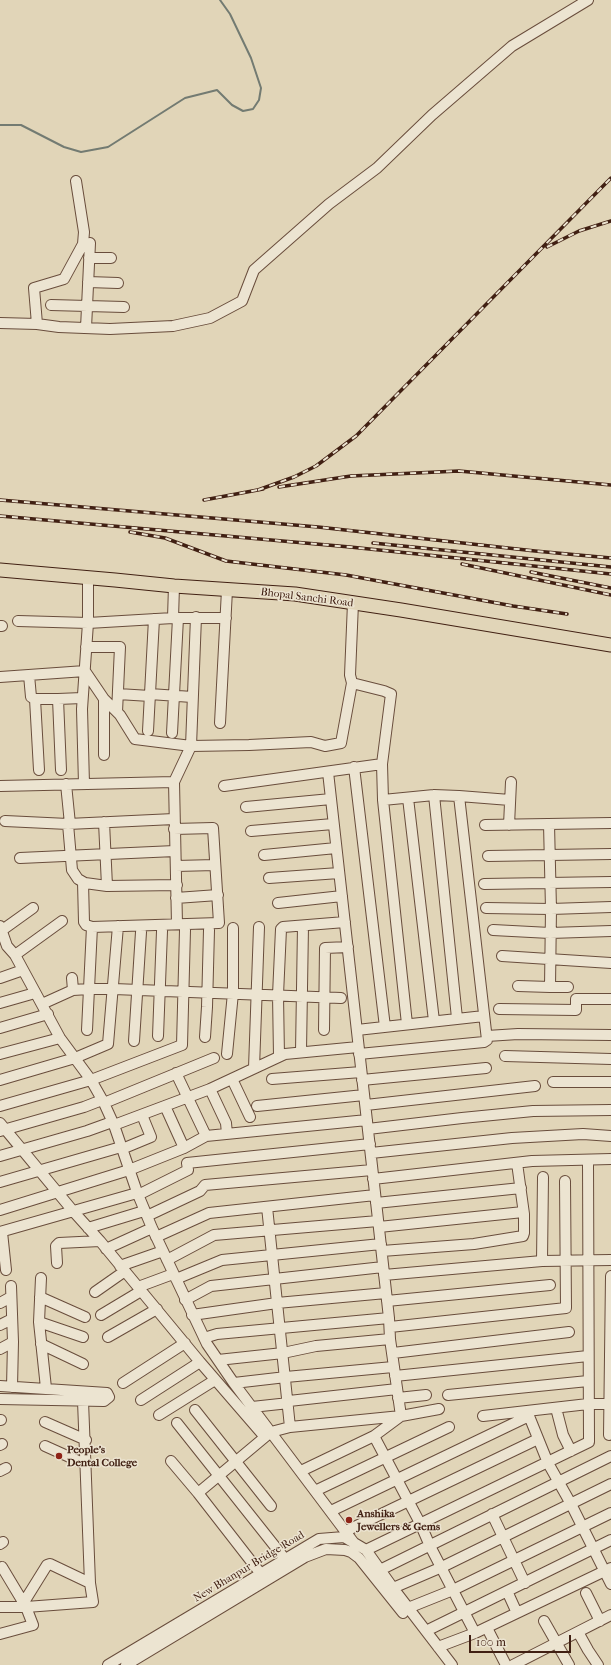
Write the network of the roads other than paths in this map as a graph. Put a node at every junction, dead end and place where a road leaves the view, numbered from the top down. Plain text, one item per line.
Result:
1 (588, 0) edge
2 (76, 181) dead end
3 (90, 243) dead end
4 (89, 258) junction
5 (111, 258) dead end
6 (88, 282) junction
7 (118, 283) dead end
8 (52, 305) dead end
9 (87, 305) junction
10 (124, 307) dead end
11 (0, 323) edge
12 (37, 324) junction
13 (86, 328) junction
14 (0, 570) edge
15 (88, 577) junction
16 (174, 586) junction
17 (228, 590) junction
18 (353, 603) junction
19 (196, 617) junction
20 (176, 618) junction
21 (226, 618) junction
22 (154, 619) junction
23 (18, 622) dead end
24 (88, 623) junction
25 (611, 645) edge
26 (86, 647) junction
27 (85, 671) junction
28 (28, 675) junction
29 (0, 677) edge
30 (352, 683) junction
31 (118, 694) junction
32 (150, 695) junction
33 (173, 696) junction
34 (192, 697) junction
35 (82, 698) junction
36 (35, 699) junction
37 (58, 699) junction
38 (104, 699) junction
39 (117, 712) junction
40 (220, 723) dead end
41 (148, 731) dead end
42 (172, 733) dead end
43 (191, 746) junction
44 (104, 755) dead end
45 (382, 764) junction
46 (354, 767) junction
47 (39, 770) dead end
48 (61, 770) dead end
49 (328, 772) junction
50 (174, 782) junction
51 (510, 782) dead end
52 (66, 784) junction
53 (84, 784) junction
54 (0, 786) edge
55 (224, 786) dead end
56 (434, 795) junction
57 (459, 796) junction
58 (408, 798) junction
59 (331, 799) junction
60 (383, 800) junction
61 (510, 800) junction
62 (246, 807) dead end
63 (5, 821) dead end
64 (104, 822) junction
65 (611, 823) edge
66 (69, 824) junction
67 (174, 824) junction
68 (333, 824) junction
69 (549, 824) junction
70 (485, 825) dead end
71 (509, 825) junction
72 (251, 831) dead end
73 (336, 848) junction
74 (174, 851) junction
75 (105, 854) junction
76 (550, 854) junction
77 (611, 854) edge
78 (264, 855) dead end
79 (72, 856) junction
80 (488, 856) dead end
81 (20, 858) dead end
82 (215, 865) junction
83 (176, 866) junction
84 (339, 873) junction
85 (269, 878) dead end
86 (83, 882) junction
87 (550, 882) junction
88 (611, 882) edge
89 (484, 884) dead end
90 (107, 886) junction
91 (177, 886) junction
92 (218, 895) junction
93 (342, 896) junction
94 (176, 898) junction
95 (278, 903) dead end
96 (611, 907) edge
97 (33, 908) dead end
98 (486, 908) dead end
99 (551, 909) junction
100 (62, 921) dead end
101 (345, 922) junction
102 (118, 926) junction
103 (303, 926) junction
104 (92, 927) junction
105 (181, 927) junction
106 (259, 927) dead end
107 (1, 928) edge
108 (232, 928) dead end
109 (209, 930) dead end
110 (493, 930) dead end
111 (162, 931) dead end
112 (611, 931) edge
113 (141, 932) dead end
114 (550, 933) junction
115 (4, 947) edge
116 (348, 947) junction
117 (15, 955) junction
118 (502, 956) dead end
119 (549, 958) junction
120 (611, 963) edge
121 (23, 970) junction
122 (0, 978) edge
123 (72, 978) dead end
124 (518, 986) dead end
125 (550, 987) junction
126 (568, 987) dead end
127 (114, 988) junction
128 (89, 989) junction
129 (73, 990) junction
130 (138, 990) junction
131 (161, 990) junction
132 (184, 991) junction
133 (36, 993) junction
134 (208, 993) junction
135 (233, 993) junction
136 (257, 994) junction
137 (278, 995) junction
138 (302, 997) junction
139 (326, 998) junction
140 (341, 998) dead end
141 (611, 999) edge
142 (0, 1003) edge
143 (42, 1004) junction
144 (499, 1009) dead end
145 (48, 1014) junction
146 (484, 1016) junction
147 (457, 1018) junction
148 (434, 1021) junction
149 (407, 1024) junction
150 (385, 1027) junction
151 (0, 1028) edge
152 (87, 1030) dead end
153 (324, 1030) dead end
154 (357, 1030) junction
155 (611, 1035) edge
156 (158, 1036) dead end
157 (487, 1036) junction
158 (204, 1037) dead end
159 (60, 1038) junction
160 (134, 1041) dead end
161 (359, 1050) junction
162 (301, 1051) junction
163 (0, 1054) edge
164 (228, 1054) dead end
165 (279, 1056) junction
166 (505, 1056) dead end
167 (75, 1058) junction
168 (214, 1058) dead end
169 (611, 1059) edge
170 (254, 1068) junction
171 (486, 1068) dead end
172 (176, 1073) junction
173 (362, 1076) junction
174 (232, 1079) junction
175 (272, 1079) dead end
176 (0, 1080) edge
177 (91, 1080) junction
178 (553, 1082) dead end
179 (611, 1082) edge
180 (535, 1086) dead end
181 (210, 1089) junction
182 (187, 1098) junction
183 (365, 1100) junction
184 (103, 1101) junction
185 (0, 1106) edge
186 (165, 1106) junction
187 (257, 1106) dead end
188 (611, 1110) edge
189 (142, 1115) junction
190 (250, 1117) dead end
191 (113, 1124) junction
192 (368, 1125) junction
193 (2, 1128) edge
194 (227, 1134) junction
195 (206, 1136) junction
196 (611, 1136) edge
197 (121, 1148) junction
198 (184, 1148) junction
199 (370, 1149) junction
200 (21, 1150) junction
201 (0, 1156) edge
202 (611, 1159) edge
203 (588, 1160) junction
204 (517, 1163) junction
205 (130, 1170) junction
206 (39, 1171) junction
207 (373, 1174) junction
208 (543, 1177) dead end
209 (565, 1181) dead end
210 (0, 1182) edge
211 (521, 1188) junction
212 (57, 1192) junction
213 (138, 1194) junction
214 (375, 1199) junction
215 (267, 1207) junction
216 (0, 1210) edge
217 (73, 1211) junction
218 (523, 1212) junction
219 (145, 1213) junction
220 (378, 1224) junction
221 (88, 1228) junction
222 (270, 1230) junction
223 (1, 1232) edge
224 (154, 1233) junction
225 (103, 1245) junction
226 (381, 1248) junction
227 (272, 1254) junction
228 (165, 1255) junction
229 (565, 1259) junction
230 (542, 1260) junction
231 (588, 1260) junction
232 (611, 1260) edge
233 (57, 1263) dead end
234 (123, 1268) junction
235 (6, 1270) dead end
236 (383, 1271) junction
237 (611, 1276) edge
238 (174, 1277) junction
239 (42, 1278) dead end
240 (274, 1280) junction
241 (550, 1285) dead end
242 (11, 1286) dead end
243 (140, 1289) junction
244 (94, 1292) dead end
245 (11, 1297) junction
246 (40, 1297) junction
247 (386, 1297) junction
248 (185, 1300) junction
249 (0, 1303) edge
250 (277, 1304) junction
251 (156, 1309) junction
252 (101, 1315) dead end
253 (192, 1315) junction
254 (85, 1317) dead end
255 (12, 1319) junction
256 (39, 1322) junction
257 (390, 1323) junction
258 (0, 1326) edge
259 (280, 1328) junction
260 (569, 1332) dead end
261 (83, 1337) dead end
262 (108, 1337) dead end
263 (204, 1338) junction
264 (390, 1339) junction
265 (13, 1342) junction
266 (185, 1343) junction
267 (41, 1344) junction
268 (0, 1350) edge
269 (283, 1353) junction
270 (393, 1353) junction
271 (588, 1356) junction
272 (218, 1360) junction
273 (200, 1362) junction
274 (83, 1364) dead end
275 (394, 1371) junction
276 (286, 1377) junction
277 (215, 1380) junction
278 (588, 1381) junction
279 (123, 1383) dead end
280 (234, 1383) junction
281 (0, 1386) edge
282 (12, 1387) junction
283 (46, 1388) junction
284 (398, 1394) junction
285 (426, 1395) dead end
286 (448, 1395) dead end
287 (0, 1399) edge
288 (141, 1400) dead end
289 (83, 1401) junction
290 (289, 1402) junction
291 (588, 1404) junction
292 (610, 1404) edge
293 (252, 1407) junction
294 (556, 1408) junction
295 (440, 1409) dead end
296 (195, 1410) dead end
297 (528, 1414) junction
298 (159, 1415) dead end
299 (401, 1416) junction
300 (483, 1416) dead end
301 (45, 1422) dead end
302 (177, 1423) dead end
303 (290, 1427) junction
304 (450, 1427) dead end
305 (268, 1434) junction
306 (609, 1435) dead end
307 (374, 1436) junction
308 (538, 1439) junction
309 (86, 1440) junction
310 (45, 1446) dead end
311 (571, 1451) junction
312 (611, 1456) edge
313 (384, 1457) junction
314 (236, 1460) junction
315 (171, 1461) dead end
316 (548, 1462) junction
317 (85, 1464) junction
318 (301, 1471) junction
319 (218, 1476) junction
320 (396, 1480) junction
321 (558, 1483) junction
322 (611, 1484) edge
323 (315, 1491) junction
324 (198, 1493) junction
325 (408, 1501) junction
326 (571, 1504) junction
327 (272, 1506) dead end
328 (330, 1511) junction
329 (611, 1513) edge
330 (492, 1514) junction
331 (420, 1523) junction
332 (581, 1526) junction
333 (346, 1531) junction
334 (503, 1537) junction
335 (611, 1540) edge
336 (354, 1543) junction
337 (430, 1546) junction
338 (366, 1550) junction
339 (593, 1550) junction
340 (285, 1559) junction
341 (515, 1560) junction
342 (442, 1567) junction
343 (0, 1568) edge
344 (608, 1569) edge
345 (380, 1570) junction
346 (261, 1574) junction
347 (525, 1582) junction
348 (90, 1583) junction
349 (611, 1584) edge
350 (393, 1588) junction
351 (453, 1590) junction
352 (507, 1591) junction
353 (586, 1593) dead end
354 (25, 1605) junction
355 (0, 1607) edge
356 (408, 1608) junction
357 (464, 1612) junction
358 (517, 1613) junction
359 (611, 1615) edge
360 (544, 1621) dead end
361 (600, 1621) junction
362 (487, 1628) junction
363 (426, 1631) junction
364 (578, 1632) junction
365 (475, 1633) junction
366 (0, 1634) edge
367 (557, 1643) junction
368 (438, 1647) junction
369 (108, 1665) edge
370 (126, 1665) edge
371 (445, 1665) edge
372 (452, 1665) edge
373 (506, 1665) edge
374 (513, 1665) edge
375 (569, 1665) edge
376 (598, 1665) edge

1 - 13 street
2 - 12 street
3 - 4 street
4 - 5 street
4 - 6 street
6 - 7 street
6 - 9 street
8 - 9 street
9 - 10 street
9 - 13 street
11 - 12 street
12 - 13 street
14 - 15 main road, Bhopal Sanchi Road
15 - 16 main road, Bhopal Sanchi Road
15 - 24 street
16 - 17 main road, Bhopal Sanchi Road
16 - 20 street
17 - 18 main road, Bhopal Sanchi Road
17 - 21 street
18 - 25 main road, Bhopal Sanchi Road
18 - 30 street
19 - 20 street
19 - 21 street
19 - 34 street
20 - 22 street
20 - 33 street
21 - 40 street
22 - 24 street
22 - 32 street
23 - 24 street
24 - 26 street
26 - 27 street
26 - 31 street
27 - 28 street
27 - 35 street
27 - 38 street
28 - 29 street
28 - 36 street
30 - 43 street
30 - 45 street
31 - 32 street
31 - 39 street
32 - 33 street
32 - 41 street
33 - 34 street
33 - 42 street
34 - 43 street
35 - 37 street
35 - 53 street
36 - 37 street
36 - 47 street
37 - 48 street
38 - 39 street
38 - 44 street
39 - 43 street
43 - 50 street
45 - 46 street
45 - 60 street
46 - 49 street
46 - 150 street
49 - 55 street
49 - 59 street
50 - 53 street
50 - 67 street
51 - 61 street
52 - 53 street
52 - 54 street
52 - 66 street
56 - 57 street
56 - 58 street
56 - 147 street
57 - 61 street
57 - 146 street
58 - 60 street
58 - 148 street
59 - 62 street
59 - 68 street
60 - 149 street
61 - 71 street
63 - 66 street
64 - 66 street
64 - 67 street
64 - 75 street
65 - 69 street
66 - 79 street
67 - 74 street
67 - 82 street
68 - 72 street
68 - 73 street
69 - 71 street
69 - 76 street
70 - 71 street
73 - 78 street
73 - 84 street
74 - 75 street
74 - 83 street
75 - 79 street
75 - 90 street
76 - 77 street
76 - 80 street
76 - 87 street
79 - 81 street
79 - 86 street
82 - 83 street
82 - 92 street
83 - 91 street
84 - 85 street
84 - 93 street
86 - 90 street
86 - 104 street
87 - 88 street
87 - 89 street
87 - 99 street
90 - 91 street
91 - 94 street
92 - 94 street
92 - 105 street
93 - 95 street
93 - 101 street
94 - 105 street
96 - 99 street
97 - 107 street
98 - 99 street
99 - 114 street
100 - 117 street
101 - 103 street
101 - 116 street
102 - 104 street
102 - 105 street
102 - 127 street
103 - 137 street
103 - 138 street
104 - 128 street
105 - 132 street
106 - 136 street
107 - 115 street
108 - 135 street
109 - 134 street
110 - 114 street
111 - 131 street
112 - 114 street
113 - 130 street
114 - 119 street
115 - 117 street
116 - 139 street
116 - 154 street
117 - 121 street
118 - 119 street
119 - 120 street
119 - 125 street
121 - 122 street
121 - 133 street
123 - 129 street
124 - 125 street
125 - 126 street
127 - 128 street
127 - 130 street
127 - 167 street
128 - 129 street
128 - 152 street
129 - 143 street
130 - 131 street
130 - 160 street
131 - 132 street
131 - 156 street
132 - 134 street
132 - 177 street
133 - 142 street
133 - 143 street
134 - 135 street
134 - 158 street
135 - 136 street
135 - 164 street
136 - 137 street
136 - 170 street
137 - 138 street
137 - 165 street
138 - 139 street
138 - 162 street
139 - 140 street
139 - 153 street
141 - 144 street
143 - 145 street
145 - 151 street
145 - 159 street
146 - 147 street
146 - 157 street
147 - 148 street
148 - 149 street
149 - 150 street
150 - 154 street
154 - 161 street
155 - 157 street
157 - 161 street
159 - 163 street
159 - 167 street
161 - 162 street
161 - 173 street
162 - 165 street
165 - 170 street
166 - 169 street
167 - 176 street
167 - 177 street
168 - 172 street
170 - 174 street
171 - 173 street
172 - 182 street
172 - 184 street
173 - 175 street
173 - 183 street
174 - 181 street
174 - 190 street
177 - 184 street
177 - 185 street
178 - 179 street
180 - 183 street
181 - 182 street
181 - 194 street
182 - 186 street
182 - 195 street
183 - 187 street
183 - 192 street
184 - 191 street
184 - 193 street
186 - 189 street
186 - 198 street
188 - 192 street
189 - 191 street
189 - 197 street
191 - 197 street
191 - 200 street
192 - 194 street
192 - 199 street
193 - 200 street
194 - 195 street
195 - 198 street
196 - 199 street
197 - 205 street
197 - 206 street
198 - 205 street
199 - 207 street
199 - 213 street
200 - 201 street
200 - 206 street
202 - 203 street
203 - 204 street
203 - 231 street
204 - 207 street
204 - 211 street
205 - 212 street
205 - 213 street
206 - 210 street
206 - 212 street
207 - 214 street
207 - 219 street
208 - 230 street
209 - 229 street
211 - 214 street
211 - 218 street
212 - 216 street
212 - 217 street
213 - 217 street
213 - 219 street
214 - 215 street
214 - 220 street
215 - 222 street
215 - 224 street
217 - 221 street
217 - 223 street
218 - 220 street
218 - 226 street
219 - 221 street
219 - 224 street
220 - 222 street
220 - 226 street
221 - 225 street
222 - 227 street
222 - 228 street
223 - 235 street
224 - 225 street
224 - 228 street
225 - 233 street
225 - 234 street
226 - 227 street
226 - 236 street
227 - 238 street
227 - 240 street
228 - 234 street
228 - 238 street
229 - 230 street
229 - 231 street
229 - 257 street
230 - 236 street
231 - 232 street
231 - 271 street
234 - 243 street
234 - 244 street
236 - 240 street
236 - 247 street
237 - 292 street
238 - 243 street
238 - 248 street
239 - 246 street
240 - 248 street
240 - 250 street
241 - 247 street
242 - 245 street
243 - 251 street
243 - 252 street
245 - 249 street
245 - 255 street
246 - 254 street
246 - 256 street
247 - 250 street
247 - 257 street
248 - 253 street
250 - 253 street
250 - 259 street
251 - 262 street
251 - 266 street
253 - 263 street
255 - 258 street
255 - 265 street
256 - 261 street
256 - 267 street
257 - 259 street
257 - 264 street
259 - 263 street
259 - 269 street
260 - 270 street
263 - 272 street
264 - 269 street
264 - 270 street
265 - 268 street
265 - 282 street
266 - 273 street
266 - 279 street
267 - 274 street
267 - 283 street
269 - 272 street
269 - 276 street
270 - 275 street
271 - 275 street
271 - 278 street
272 - 280 street
273 - 277 street
273 - 288 street
275 - 276 street
275 - 284 street
276 - 280 street
276 - 290 street
277 - 298 street
277 - 305 street
278 - 286 street
278 - 291 street
280 - 293 street
281 - 282 street
282 - 283 street
283 - 289 street
284 - 285 street
284 - 290 street
284 - 299 street
287 - 289 street
289 - 309 street
290 - 293 street
290 - 303 street
291 - 292 street
291 - 294 street
291 - 311 street
292 - 306 street
293 - 305 street
294 - 297 street
294 - 311 street
295 - 299 street
296 - 314 street
297 - 300 street
297 - 308 street
297 - 320 street
299 - 303 street
299 - 307 street
301 - 309 street
302 - 319 street
303 - 305 street
304 - 313 street
305 - 314 street
305 - 318 street
307 - 313 street
307 - 318 street
308 - 316 street
308 - 325 street
309 - 317 street
310 - 317 street
311 - 316 street
312 - 321 street
313 - 320 street
313 - 323 street
314 - 319 street
314 - 327 street
315 - 324 street
316 - 321 street
316 - 331 street
317 - 348 street
318 - 323 street
319 - 324 street
319 - 340 street
320 - 325 street
320 - 328 street
321 - 326 street
321 - 330 street
322 - 326 street
323 - 328 street
324 - 346 street
325 - 331 street
325 - 333 street
326 - 332 street
326 - 334 street
328 - 333 street
329 - 332 street
330 - 334 street
330 - 337 street
331 - 337 street
331 - 338 street
332 - 339 street
332 - 341 street
333 - 336 street
334 - 341 street
334 - 342 street
335 - 339 street
336 - 338 street, New Bhanpur Bridge Road
336 - 340 street, New Bhanpur Bridge Road
337 - 342 street
337 - 345 street
338 - 345 street, New Bhanpur Bridge Road
339 - 344 street
339 - 347 street
340 - 346 street, New Bhanpur Bridge Road
341 - 347 street
341 - 351 street
342 - 350 street
342 - 351 street
343 - 354 street
344 - 349 street
344 - 358 street
345 - 350 street, New Bhanpur Bridge Road
346 - 369 street, New Bhanpur Bridge Road
347 - 352 street
348 - 354 street
348 - 354 street
350 - 356 street, New Bhanpur Bridge Road
351 - 356 street
351 - 357 street
352 - 357 street
352 - 358 street
353 - 361 street
354 - 355 street
354 - 366 street
356 - 363 street, New Bhanpur Bridge Road
357 - 363 street
357 - 365 street
358 - 362 street
359 - 361 street
360 - 367 street
361 - 364 street
362 - 365 street
362 - 373 street
363 - 368 street, New Bhanpur Bridge Road
364 - 367 street
364 - 376 street
365 - 368 street
367 - 374 street
367 - 375 street
368 - 372 street, New Bhanpur Bridge Road
370 - 371 street, New Bhanpur Bridge Road

